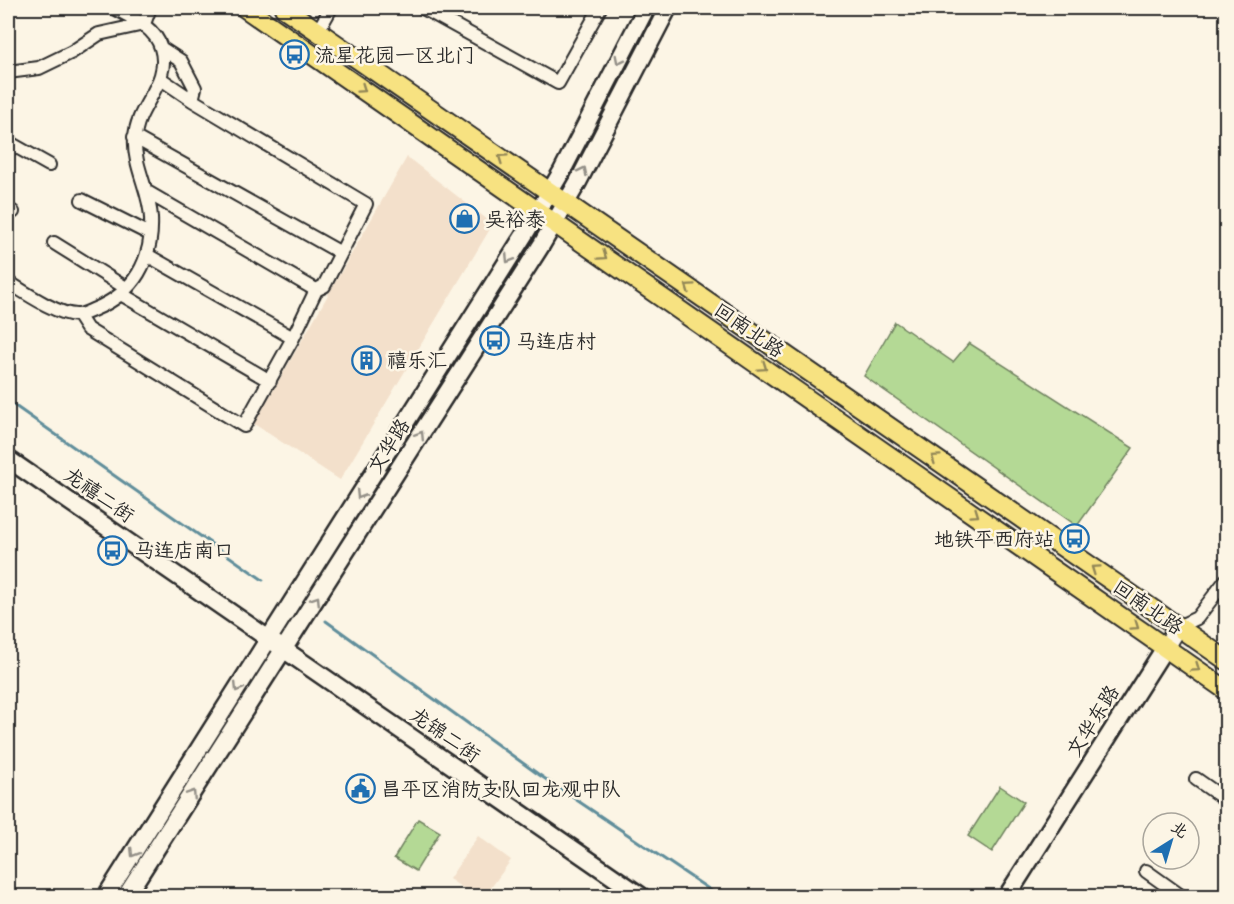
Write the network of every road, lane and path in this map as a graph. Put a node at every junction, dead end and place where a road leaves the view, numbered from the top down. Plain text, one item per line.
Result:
1 (114, 8) edge
2 (150, 8) edge
3 (245, 8) edge
4 (284, 8) edge
5 (331, 8) edge
6 (423, 8) edge
7 (600, 8) edge
8 (646, 8) edge
9 (668, 8) edge
10 (144, 24) junction
11 (318, 31) junction
12 (161, 48) junction
13 (8, 72) edge
14 (161, 79) junction
15 (192, 100) junction
16 (135, 137) junction
17 (8, 142) edge
18 (49, 165) dead end
19 (550, 191) junction
20 (147, 192) junction
21 (82, 200) dead end
22 (566, 202) junction
23 (538, 211) junction
24 (555, 222) junction
25 (150, 234) junction
26 (54, 243) dead end
27 (341, 253) junction
28 (147, 255) junction
29 (8, 282) edge
30 (316, 290) junction
31 (124, 291) junction
32 (78, 315) junction
33 (293, 338) junction
34 (270, 381) junction
35 (8, 459) edge
36 (1227, 580) edge
37 (1178, 627) junction
38 (269, 638) junction
39 (1165, 647) junction
40 (284, 649) junction
41 (1227, 660) edge
42 (1227, 690) edge
43 (1196, 779) dead end
44 (1227, 800) edge
45 (1146, 871) dead end
46 (106, 897) edge
47 (126, 897) edge
48 (641, 897) edge
49 (1007, 897) edge
50 (1181, 897) edge

1 - 10 street
2 - 10 street
3 -> 23 main road, 回南北路
4 - 11 main road, 回南北路
5 - 11 street
6 - 7 street
8 -> 19 street, 文华路
22 -> 9 street, 文华路
10 - 12 street
10 - 13 street
19 -> 11 main road, 回南北路
12 - 14 street
12 - 15 street
14 - 15 street
14 - 16 street
15 - 27 street
16 - 20 street
16 - 27 street
17 - 18 street
19 - 22 main road, 回南北路
19 - 23 street, 文华路
20 - 25 street
20 - 30 street
21 - 25 street
22 - 24 street, 文华路
37 -> 22 main road, 回南北路
23 - 24 main road, 回南北路
23 -> 38 street, 文华路
24 -> 39 main road, 回南北路
40 -> 24 street, 文华路
25 - 28 street
26 - 31 street
27 - 30 street
28 - 31 street
28 - 33 street
29 - 32 street
30 - 33 street
31 - 32 street
31 - 34 street
32 - 34 street
33 - 34 street
35 - 38 street, 龙禧二街
36 - 37 street, 文华东路
37 - 39 street, 文华东路
37 - 41 main road, 回南北路
38 - 40 street, 龙禧二街
38 -> 46 street, 文华路
39 -> 42 main road, 回南北路
39 - 49 street, 文华东路
47 -> 40 street, 文华路
40 - 48 street, 龙锦二街
43 - 44 street
45 - 50 street

